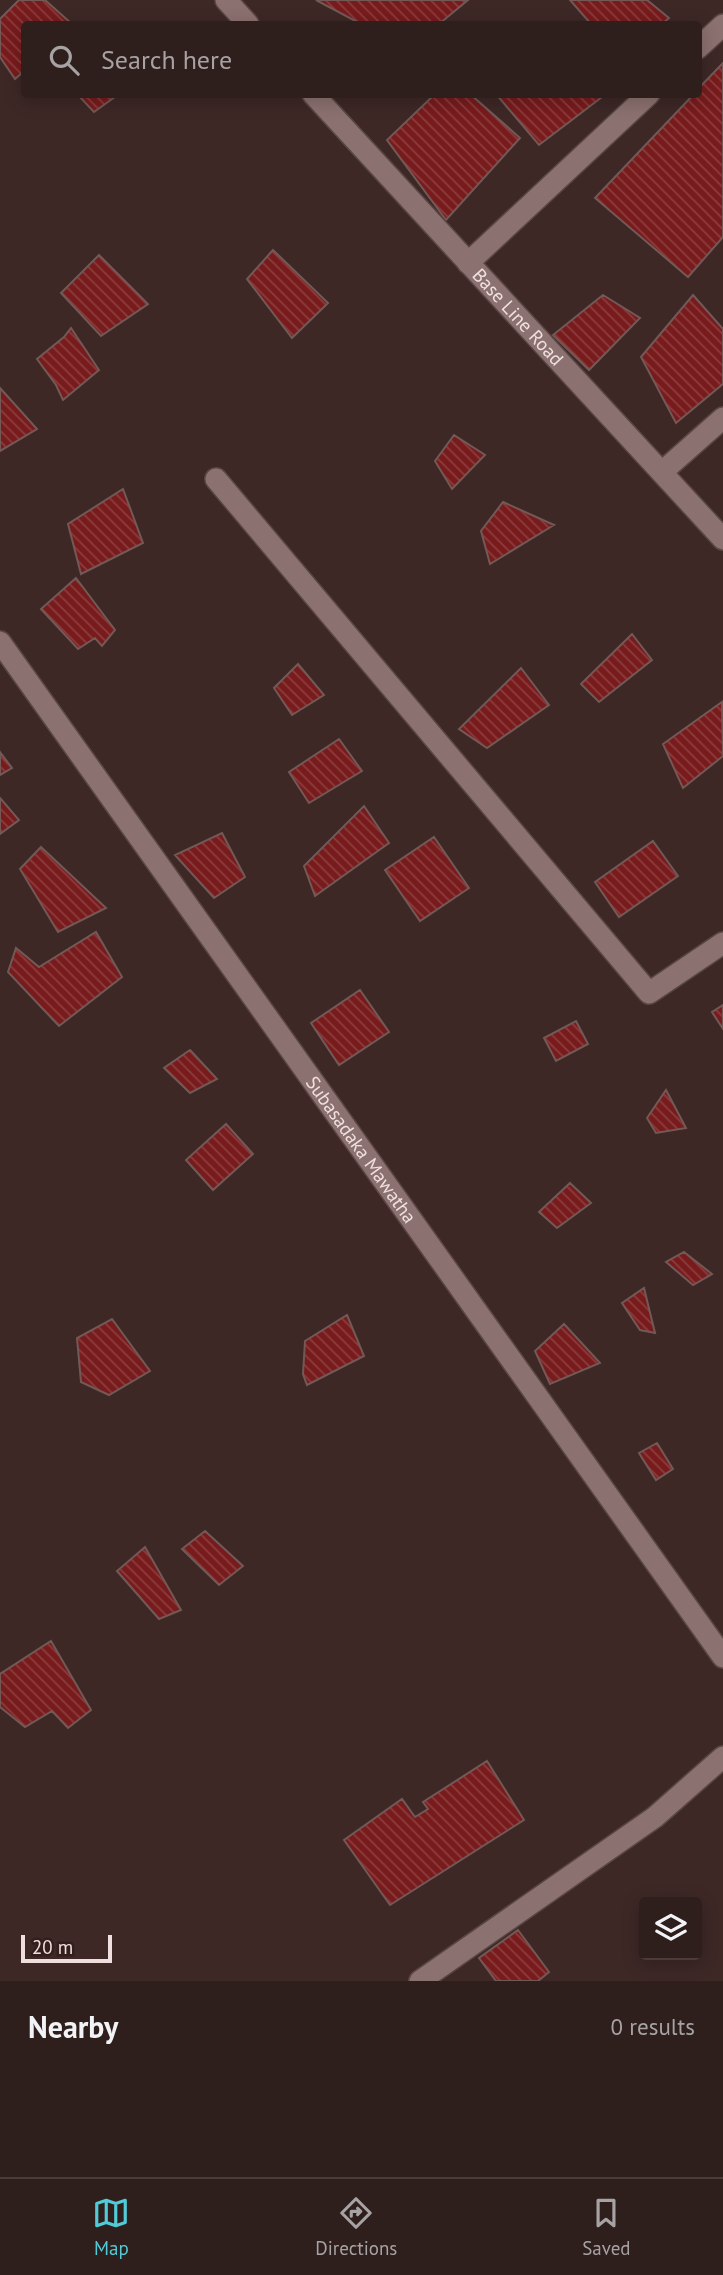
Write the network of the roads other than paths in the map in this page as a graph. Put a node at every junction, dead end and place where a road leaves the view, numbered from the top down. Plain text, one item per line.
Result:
1 (226, 0) edge
2 (245, 21) edge
3 (723, 25) edge
4 (702, 44) edge
5 (317, 98) edge
6 (645, 98) edge
7 (468, 263) junction
8 (723, 418) edge
9 (662, 472) junction
10 (216, 479) dead end
11 (723, 539) edge
12 (0, 642) edge
13 (723, 943) edge
14 (723, 1657) edge
15 (723, 1757) edge
16 (420, 1981) edge

1 - 2 street
3 - 4 street
5 - 7 street, Base Line Road
6 - 7 street
7 - 9 street, Base Line Road
8 - 9 street
9 - 11 street, Base Line Road
10 - 13 street
12 - 14 street, Subasadaka Mawatha
15 - 16 street

